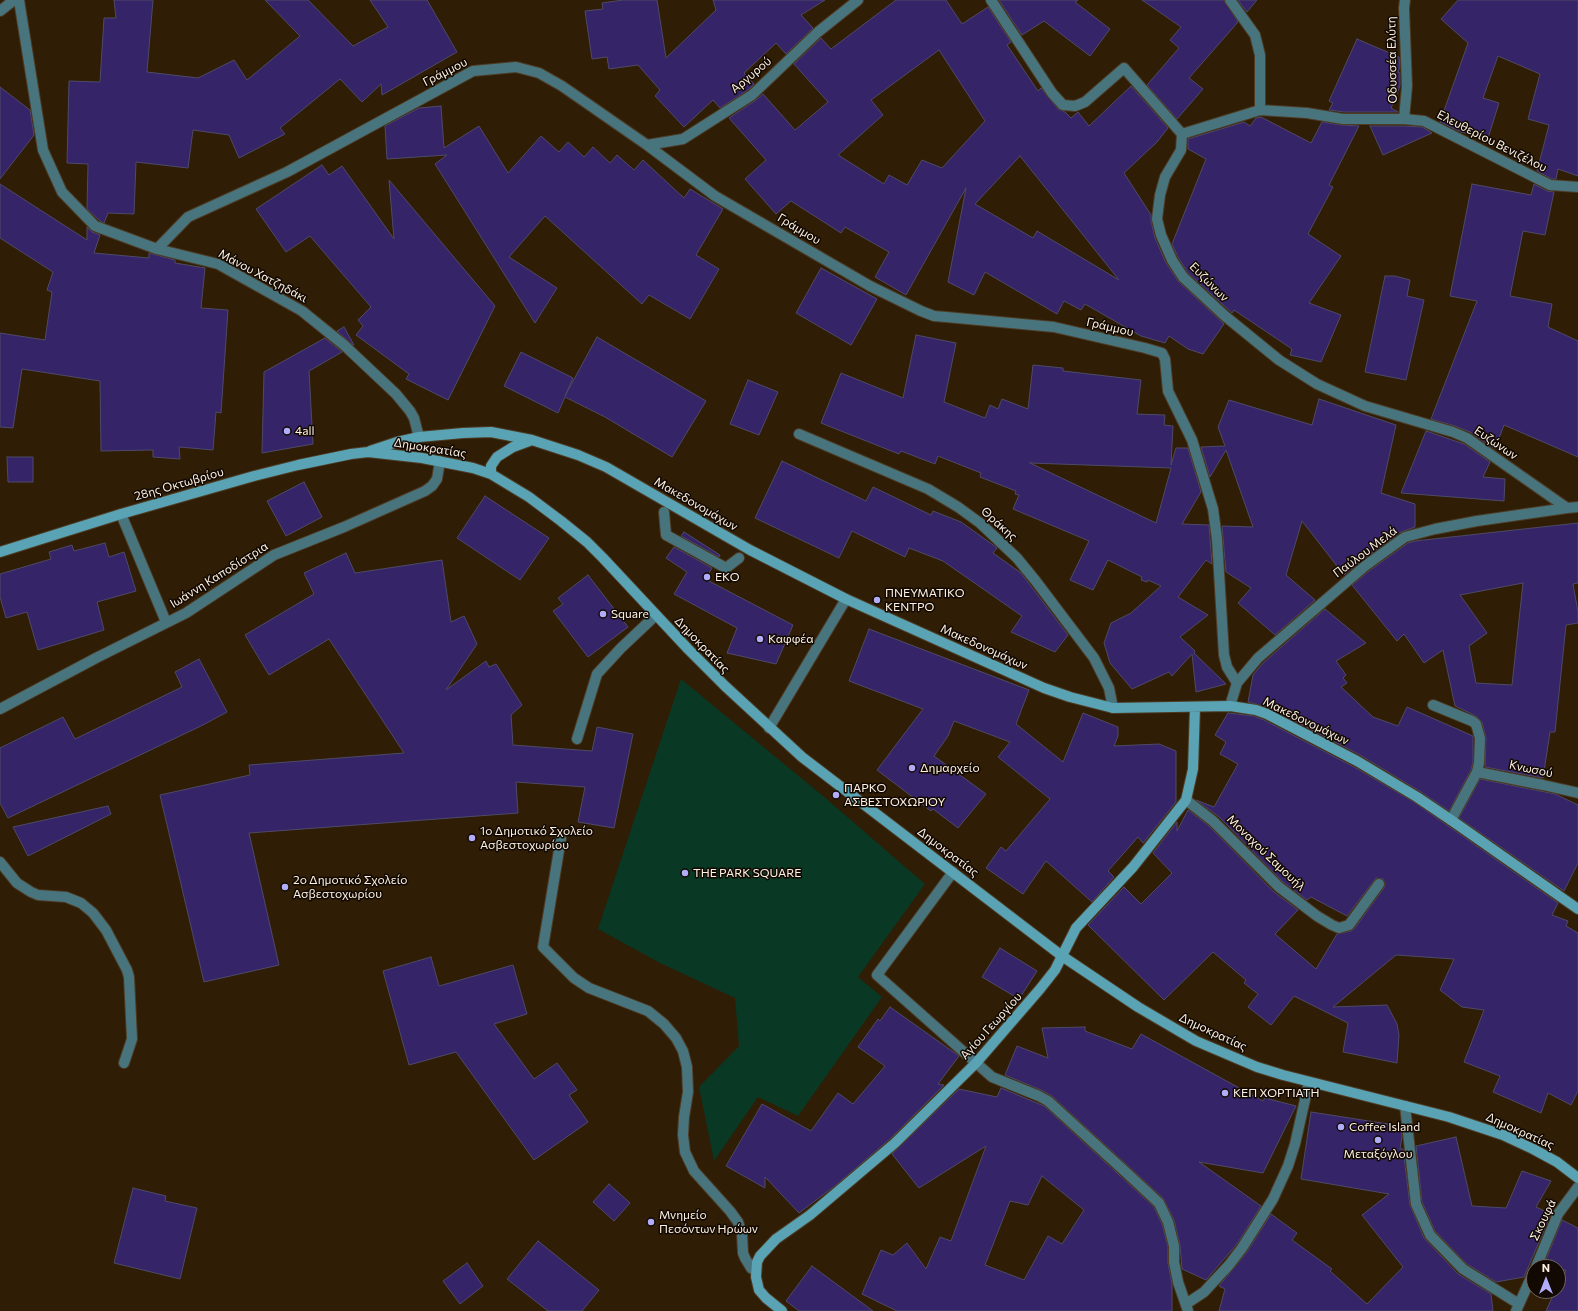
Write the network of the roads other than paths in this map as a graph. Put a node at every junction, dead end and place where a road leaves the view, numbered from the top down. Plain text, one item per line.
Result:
1 (14, 0) edge
2 (19, 0) edge
3 (858, 0) edge
4 (991, 0) edge
5 (1230, 0) edge
6 (1405, 0) edge
7 (0, 11) edge
8 (1260, 110) junction
9 (1404, 119) junction
10 (1182, 134) junction
11 (647, 145) junction
12 (1578, 186) edge
13 (157, 249) junction
14 (799, 434) dead end
15 (419, 438) junction
16 (532, 440) junction
17 (368, 452) junction
18 (440, 461) junction
19 (491, 474) junction
20 (1578, 507) edge
21 (1567, 508) junction
22 (664, 512) dead end
23 (121, 514) junction
24 (0, 552) edge
25 (739, 558) dead end
26 (846, 599) junction
27 (656, 615) junction
28 (166, 622) junction
29 (1237, 683) junction
30 (1432, 705) dead end
31 (1230, 706) junction
32 (1195, 707) junction
33 (1113, 708) junction
34 (0, 709) edge
35 (769, 728) junction
36 (577, 739) dead end
37 (1477, 772) junction
38 (1578, 793) edge
39 (1186, 800) junction
40 (1451, 820) junction
41 (561, 838) dead end
42 (0, 862) edge
43 (953, 872) junction
44 (1379, 884) dead end
45 (1578, 910) edge
46 (1062, 956) junction
47 (124, 1063) dead end
48 (976, 1063) junction
49 (1309, 1082) junction
50 (1406, 1106) junction
51 (1578, 1178) edge
52 (1578, 1187) edge
53 (1539, 1259) edge
54 (756, 1271) junction
55 (1526, 1288) edge
56 (1187, 1308) edge
57 (1517, 1308) edge
58 (782, 1311) edge

1 - 7 street
2 - 13 street, Μάνου Χατζηδάκι
3 - 11 street, Αργυρού
4 - 10 street
5 - 8 street
6 - 9 street, Οδυσσέα Ελύτη
8 - 9 street, Ελευθερίου Βενιζέλου
8 - 10 street, Ελευθερίου Βενιζέλου
9 - 12 street, Ελευθερίου Βενιζέλου
10 - 21 street, Ευζώνων
11 - 13 street, Γράμμου
11 - 29 street, Γράμμου
13 - 15 street, Μάνου Χατζηδάκι
14 - 33 street, Θράκης
15 - 16 main road, Μακεδονομάχων
15 - 17 main road, Μακεδονομάχων
16 - 19 main road
16 - 26 main road, Μακεδονομάχων
17 - 18 main road, Δημοκρατίας
17 - 23 main road, 28ης Οκτωβρίου
18 - 19 main road, Δημοκρατίας
18 - 28 street, Ιωάννη Καποδίστρια
19 - 27 main road, Δημοκρατίας
20 - 21 street
21 - 29 street, Παύλου Μελά
22 - 25 street
23 - 24 main road, 28ης Οκτωβρίου
23 - 28 street
26 - 33 main road, Μακεδονομάχων
26 - 35 street
27 - 35 main road, Δημοκρατίας
27 - 36 street
28 - 34 street, Ιωάννη Καποδίστρια
29 - 31 street, Παύλου Μελά
30 - 37 street
31 - 32 main road, Μακεδονομάχων
31 - 40 main road, Μακεδονομάχων
32 - 33 main road, Μακεδονομάχων
32 - 39 main road, Αγίου Γεωργίου
35 - 43 main road, Δημοκρατίας
37 - 38 street, Κνωσού
37 - 40 street
39 - 44 street, Μοναχού Σαμουήλ
39 - 46 main road, Αγίου Γεωργίου
40 - 45 main road, Μακεδονομάχων
41 - 54 street
42 - 47 street
43 - 46 main road, Δημοκρατίας
43 - 48 street
46 - 48 main road, Αγίου Γεωργίου
46 - 49 main road, Δημοκρατίας
48 - 54 main road, Αγίου Γεωργίου
48 - 56 street
49 - 50 main road, Δημοκρατίας
49 - 56 street
50 - 51 main road, Δημοκρατίας
50 - 57 street
52 - 53 street, Σκουφά
54 - 58 main road
55 - 57 street

